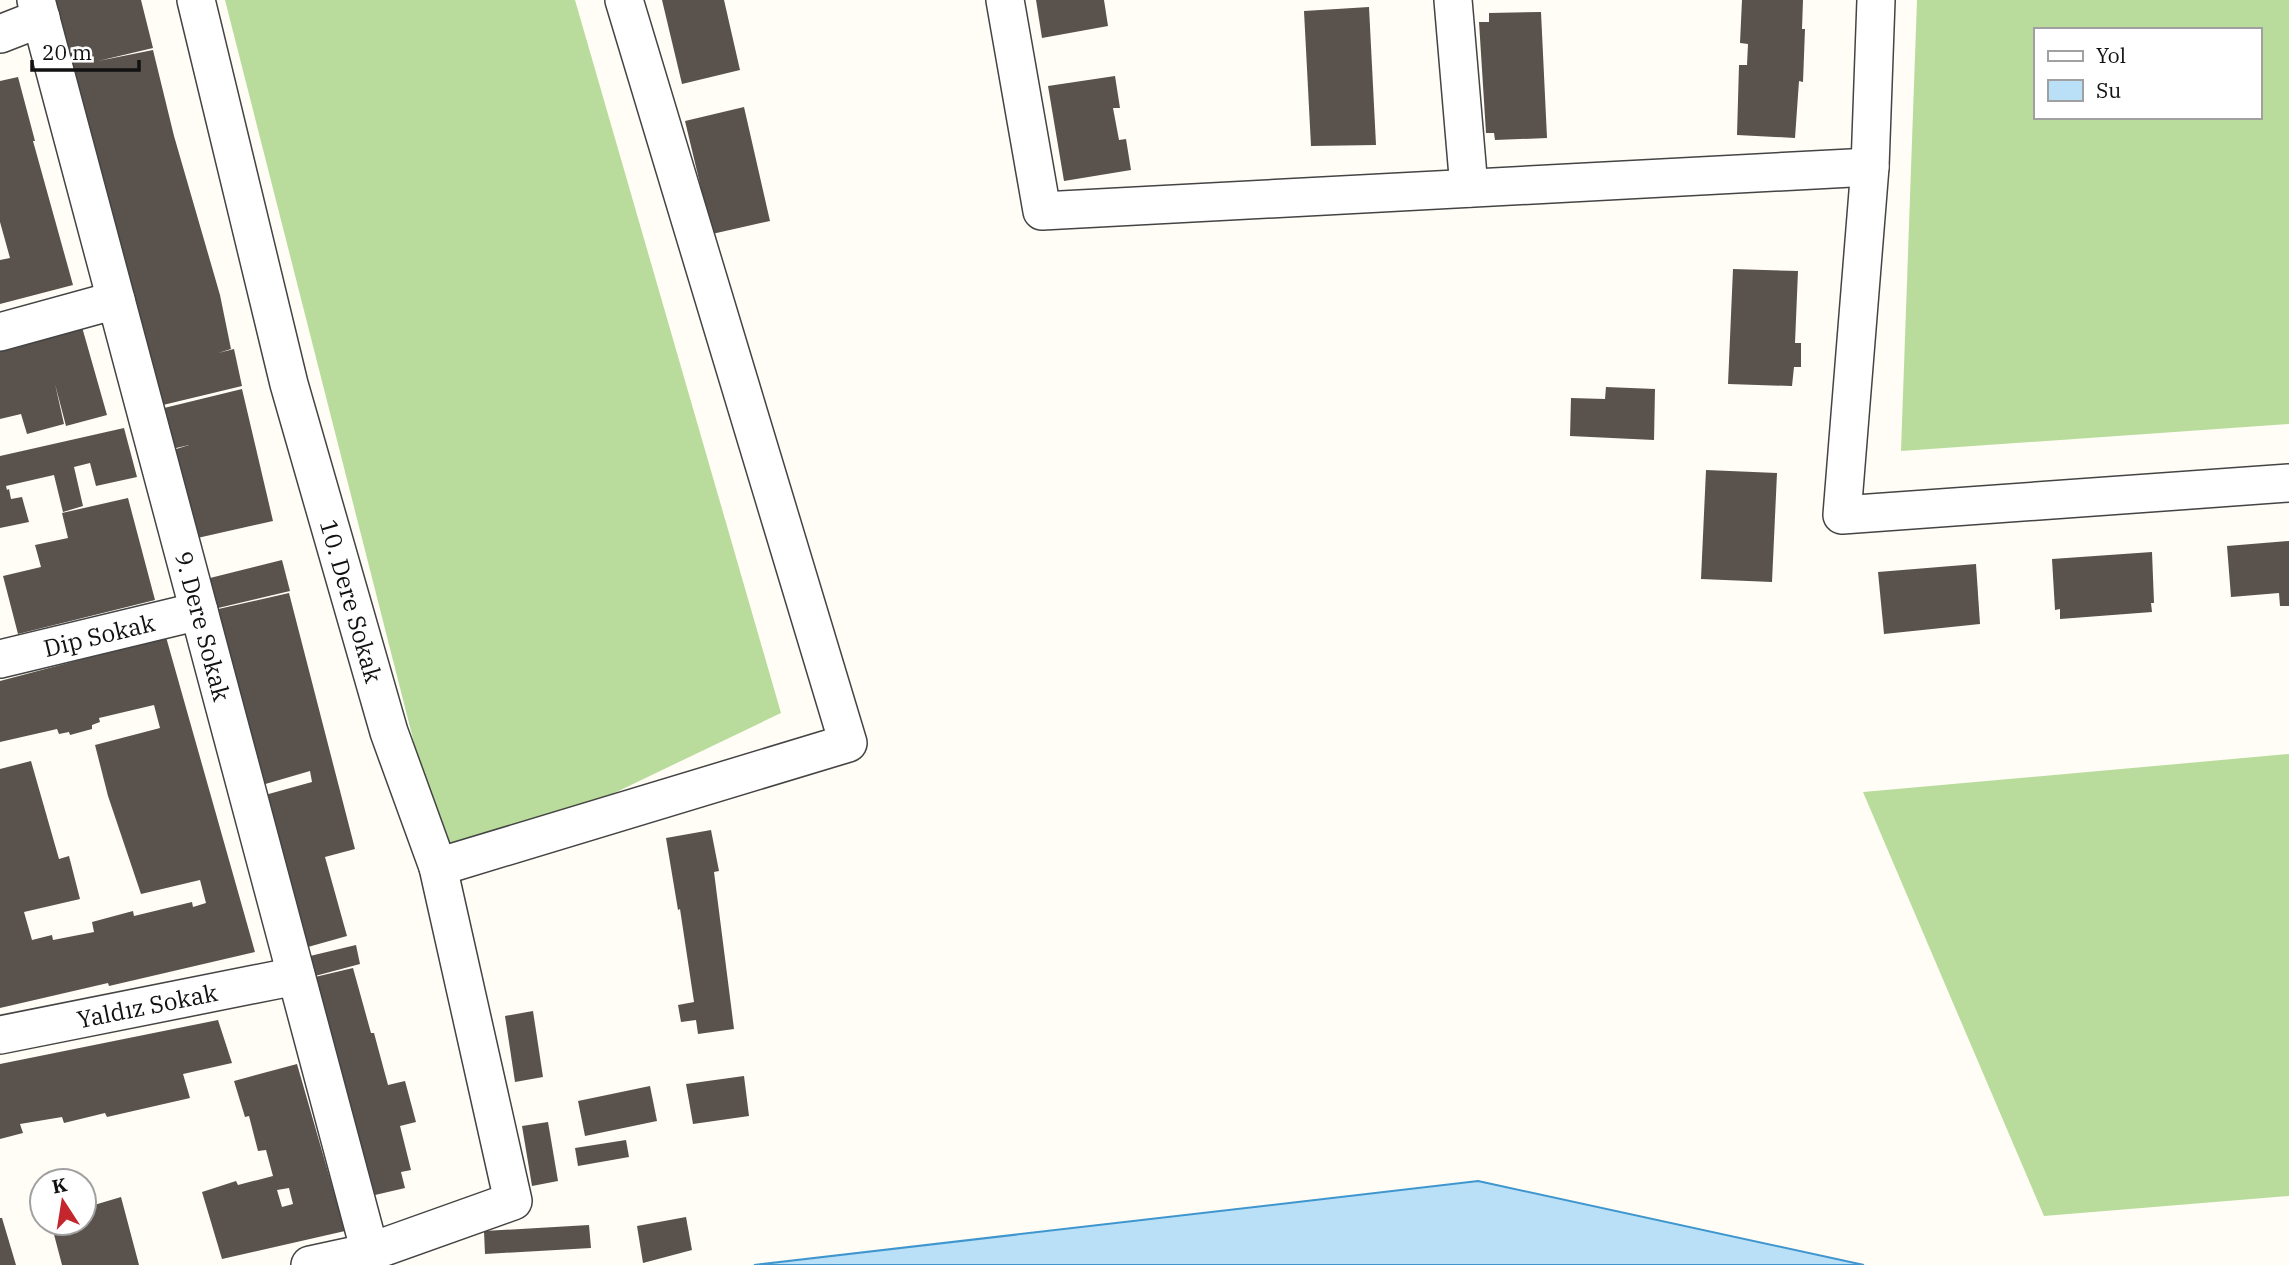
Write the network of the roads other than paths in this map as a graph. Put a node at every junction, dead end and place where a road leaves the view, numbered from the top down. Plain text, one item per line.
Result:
1 (196, 0) edge
2 (624, 0) edge
3 (1005, 0) edge
4 (1453, 0) edge
5 (1876, 0) edge
6 (38, 9) edge
7 (0, 34) edge
8 (1870, 167) junction
9 (1469, 188) junction
10 (116, 300) junction
11 (0, 332) edge
12 (2289, 483) edge
13 (199, 611) junction
14 (0, 659) edge
15 (438, 867) junction
16 (296, 976) junction
17 (0, 1035) edge
18 (370, 1252) junction
19 (310, 1265) edge

1 - 15 street, 10. Dere Sokak
2 - 15 street
3 - 9 street
4 - 9 street
5 - 8 street
6 - 7 street
6 - 10 street, 9. Dere Sokak
8 - 9 street
8 - 12 street
10 - 11 street
10 - 13 street, 9. Dere Sokak
13 - 14 street, Dip Sokak
13 - 16 street, 9. Dere Sokak
15 - 18 street, 10. Dere Sokak
16 - 17 street, Yaldız Sokak
16 - 18 street, 9. Dere Sokak
18 - 19 street

